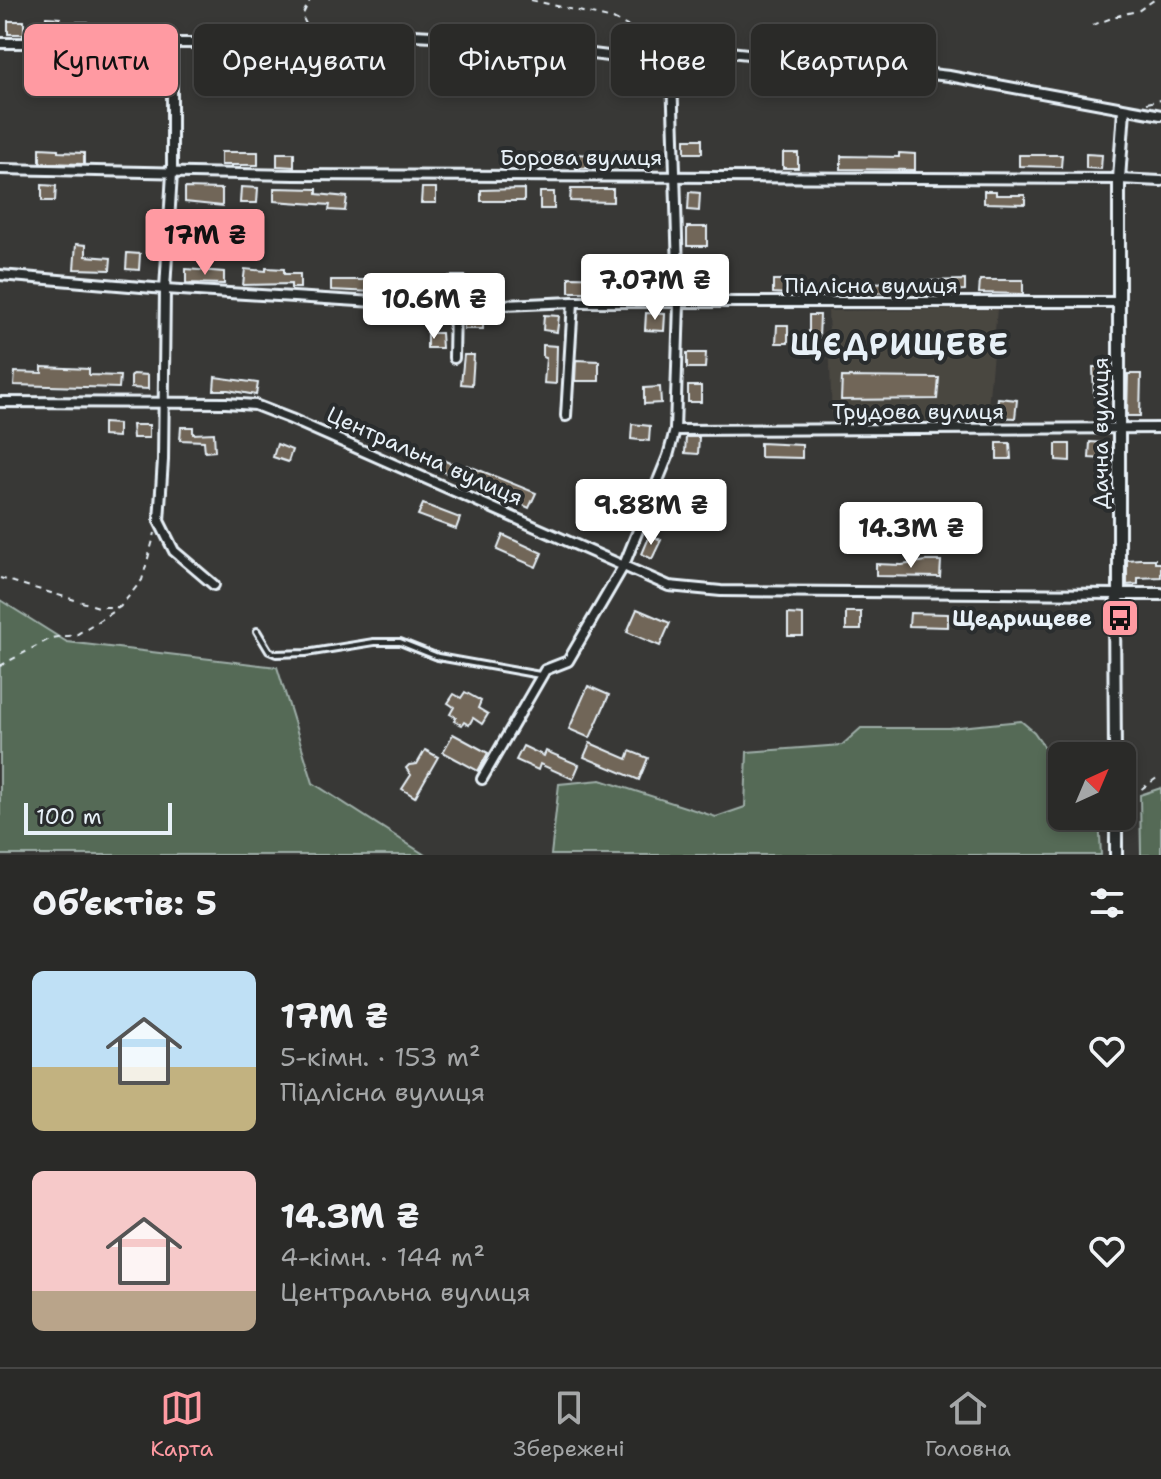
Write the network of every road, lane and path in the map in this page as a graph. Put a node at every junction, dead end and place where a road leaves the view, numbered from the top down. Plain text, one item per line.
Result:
1 (310, 0) edge
2 (531, 0) edge
3 (1154, 0) edge
4 (306, 24) edge
5 (624, 24) edge
6 (1093, 25) dead end
7 (414, 35) edge
8 (0, 43) edge
9 (24, 43) edge
10 (735, 53) edge
11 (611, 56) edge
12 (172, 96) edge
13 (673, 96) edge
14 (1124, 110) junction
15 (1161, 115) edge
16 (0, 169) edge
17 (172, 173) junction
18 (677, 176) junction
19 (1119, 179) junction
20 (1161, 181) edge
21 (0, 275) edge
22 (165, 289) junction
23 (573, 302) junction
24 (1120, 302) junction
25 (679, 303) junction
26 (455, 307) junction
27 (454, 358) dead end
28 (162, 401) junction
29 (0, 402) edge
30 (566, 416) dead end
31 (1119, 428) junction
32 (1161, 428) edge
33 (675, 430) junction
34 (159, 521) junction
35 (624, 565) junction
36 (0, 578) edge
37 (214, 585) dead end
38 (1119, 594) junction
39 (1161, 594) edge
40 (120, 607) junction
41 (257, 631) dead end
42 (0, 666) edge
43 (542, 675) junction
44 (1115, 742) edge
45 (1161, 775) edge
46 (482, 779) dead end
47 (1136, 793) edge
48 (1116, 830) edge
49 (1116, 855) edge

1 - 4 path
2 - 5 path
3 - 6 path
7 - 11 street
8 - 9 street
10 - 14 street
12 - 17 street
13 - 18 street
14 - 15 street
14 - 19 street, Дачна вулиця
16 - 17 street, Борова вулиця
17 - 18 street, Борова вулиця
17 - 22 street
18 - 19 street, Борова вулиця
18 - 25 street
19 - 20 street, Борова вулиця
19 - 24 street, Дачна вулиця
21 - 22 street, Підлісна вулиця
22 - 26 street, Підлісна вулиця
22 - 28 street
23 - 25 street, Підлісна вулиця
23 - 26 street, Підлісна вулиця
23 - 30 street
24 - 25 street, Підлісна вулиця
24 - 31 street, Дачна вулиця
25 - 33 street
26 - 27 street
28 - 29 street, Центральна вулиця
28 - 34 street
28 - 35 street, Центральна вулиця
31 - 32 street, Трудова вулиця
31 - 33 street, Трудова вулиця
31 - 38 street, Дачна вулиця
33 - 35 street
34 - 37 street
34 - 40 path
35 - 38 street, Центральна вулиця
35 - 43 street
36 - 40 path
38 - 39 street, Центральна вулиця
38 - 44 street, Дачна вулиця
40 - 42 path
41 - 43 lane
43 - 46 street
45 - 47 path
48 - 49 street

